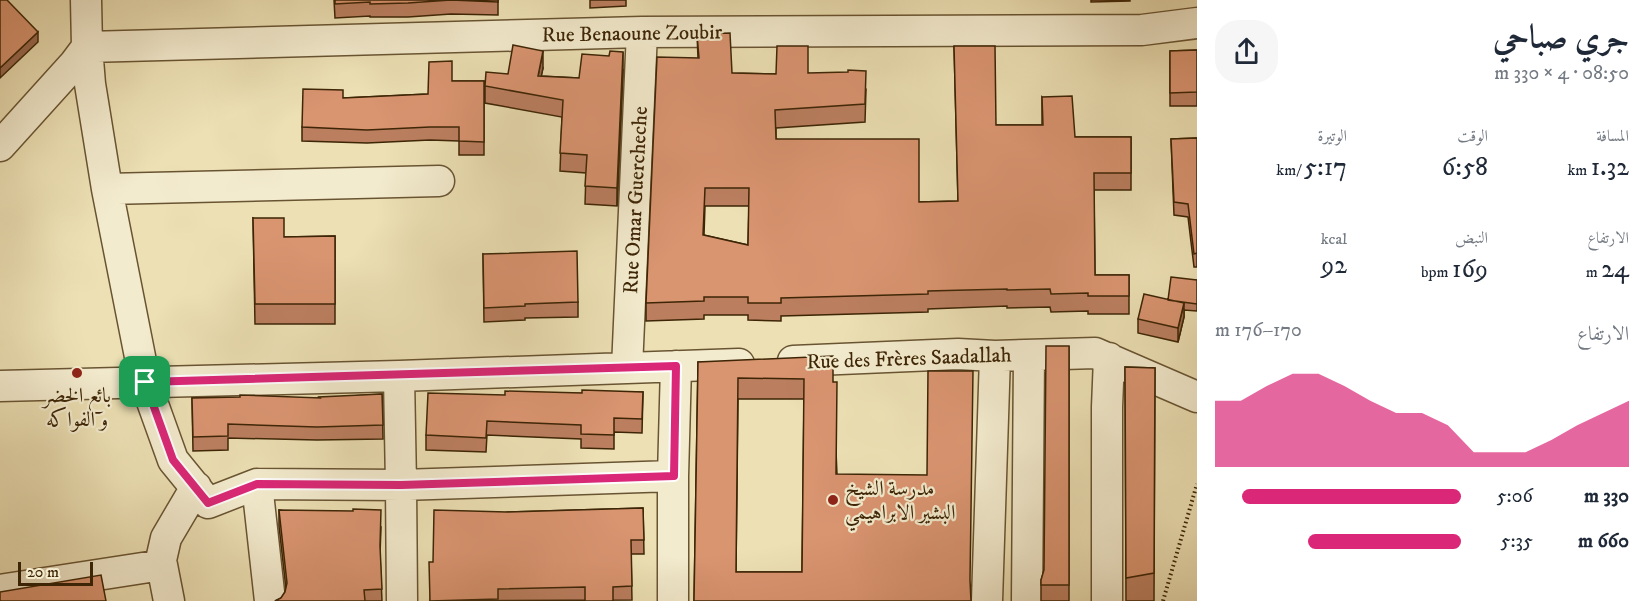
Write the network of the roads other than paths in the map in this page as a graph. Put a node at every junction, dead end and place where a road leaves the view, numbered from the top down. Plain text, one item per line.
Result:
1 (86, 0) edge
2 (1197, 23) edge
3 (642, 32) junction
4 (81, 55) junction
5 (4, 135) edge
6 (439, 181) dead end
7 (107, 189) junction
8 (1029, 355) junction
9 (995, 356) junction
10 (1109, 358) junction
11 (676, 366) junction
12 (627, 368) junction
13 (399, 376) junction
14 (145, 382) junction
15 (0, 386) edge
16 (1197, 397) edge
17 (674, 476) junction
18 (257, 484) junction
19 (401, 485) junction
20 (196, 487) junction
21 (162, 565) junction
22 (0, 590) edge
23 (169, 601) edge
24 (270, 601) edge
25 (402, 601) edge
26 (673, 601) edge
27 (987, 601) edge
28 (1027, 601) edge
29 (1107, 601) edge

1 - 4 street
2 - 3 street, Rue Benaoune Zoubir
3 - 4 street, Rue Benaoune Zoubir
3 - 12 street, Rue Omar Guercheche
4 - 5 street
4 - 7 street
6 - 7 street
7 - 14 street
8 - 9 street, Rue des Frères Saadallah
8 - 10 street, Rue des Frères Saadallah
8 - 28 street
9 - 11 street, Rue des Frères Saadallah
9 - 27 street
10 - 16 street, Rue des Frères Saadallah
10 - 29 street
11 - 12 street, Rue des Frères Saadallah
11 - 17 street
12 - 13 street, Rue des Frères Saadallah
13 - 14 street, Rue des Frères Saadallah
13 - 19 street
14 - 15 street, Rue des Frères Saadallah
14 - 20 street
17 - 19 street
17 - 26 street
18 - 19 street
18 - 20 street
18 - 24 street
19 - 25 street
20 - 21 street
21 - 22 street
21 - 23 street

